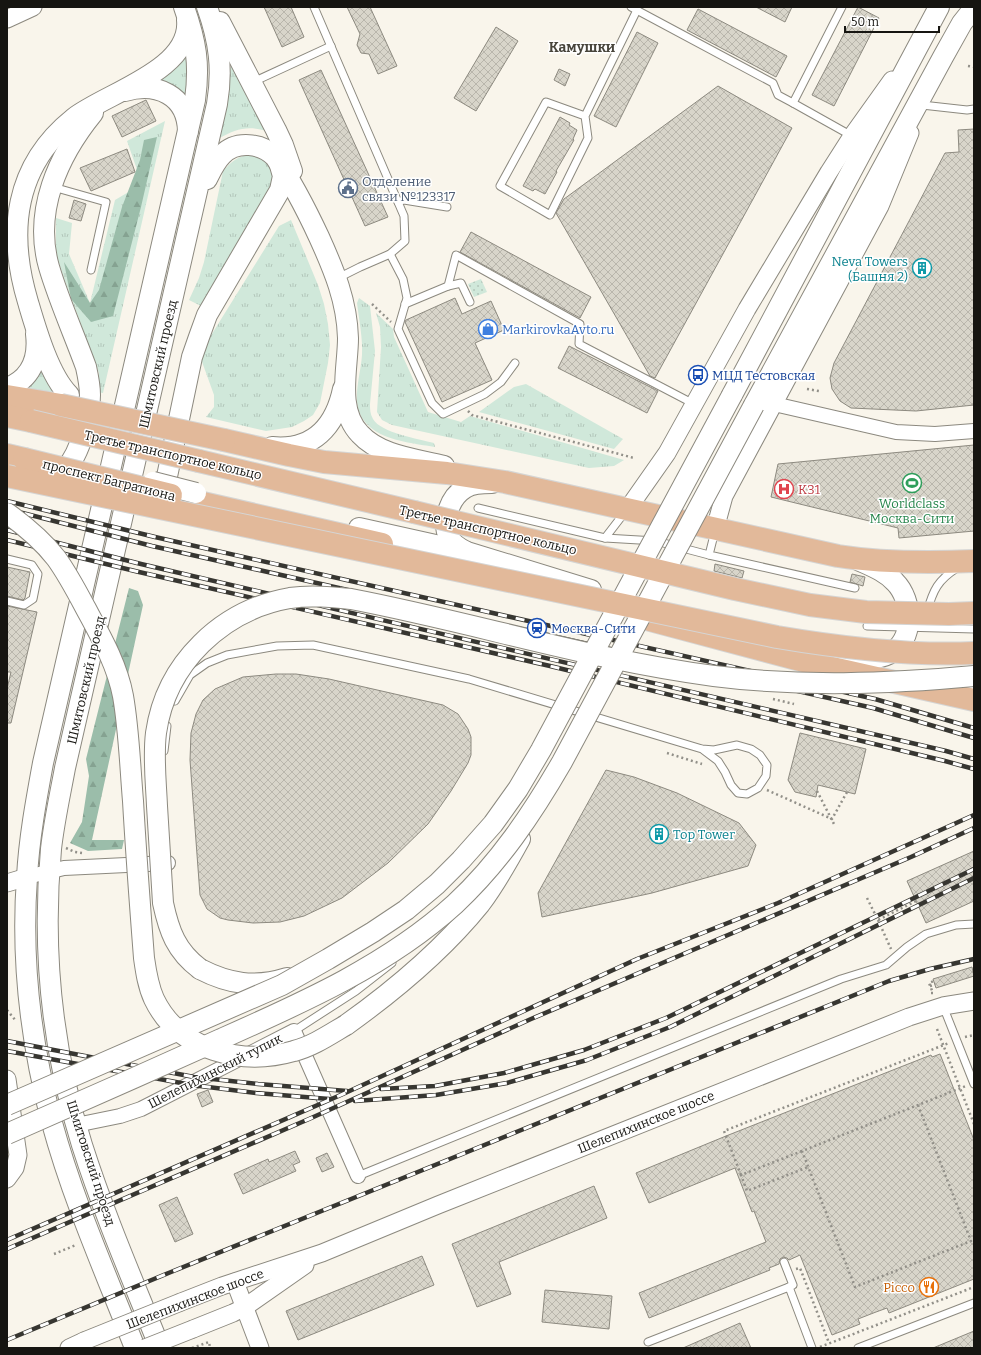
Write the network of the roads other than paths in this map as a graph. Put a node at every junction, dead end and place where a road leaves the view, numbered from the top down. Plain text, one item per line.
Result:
1 (33, 7) edge
2 (207, 7) edge
3 (213, 7) edge
4 (314, 7) edge
5 (842, 7) edge
6 (939, 7) edge
7 (634, 9) edge
8 (185, 10) edge
9 (969, 13) edge
10 (7, 19) edge
11 (922, 40) junction
12 (331, 46) junction
13 (943, 57) junction
14 (251, 83) junction
15 (114, 96) junction
16 (793, 103) junction
17 (922, 105) junction
18 (974, 109) edge
19 (585, 116) junction
20 (188, 134) junction
21 (852, 136) junction
22 (279, 162) junction
23 (51, 186) junction
24 (197, 196) junction
25 (398, 202) junction
26 (305, 207) junction
27 (447, 207) dead end
28 (390, 254) junction
29 (91, 270) dead end
30 (337, 279) junction
31 (448, 286) junction
32 (470, 302) dead end
33 (405, 304) junction
34 (32, 314) junction
35 (515, 363) dead end
36 (347, 364) junction
37 (7, 388) edge
38 (7, 396) edge
39 (65, 400) junction
40 (694, 404) junction
41 (774, 404) junction
42 (7, 416) edge
43 (974, 431) edge
44 (224, 440) junction
45 (7, 446) edge
46 (19, 455) edge
47 (7, 471) edge
48 (7, 476) edge
49 (504, 482) junction
50 (195, 497) junction
51 (478, 508) dead end
52 (627, 510) junction
53 (7, 513) edge
54 (715, 529) junction
55 (605, 538) junction
56 (467, 552) junction
57 (709, 555) junction
58 (7, 559) edge
59 (856, 559) junction
60 (973, 561) edge
61 (855, 588) dead end
62 (7, 601) edge
63 (590, 601) junction
64 (974, 613) edge
65 (867, 626) dead end
66 (917, 628) junction
67 (974, 629) edge
68 (974, 653) edge
69 (821, 661) junction
70 (974, 676) edge
71 (974, 688) edge
72 (974, 700) edge
73 (172, 708) dead end
74 (167, 720) dead end
75 (702, 749) junction
76 (164, 762) dead end
77 (542, 796) junction
78 (168, 860) dead end
79 (50, 872) junction
80 (27, 877) junction
81 (7, 883) edge
82 (974, 924) edge
83 (392, 963) dead end
84 (312, 969) junction
85 (974, 1001) edge
86 (943, 1006) junction
87 (294, 1031) junction
88 (7, 1079) edge
89 (974, 1084) edge
90 (7, 1105) edge
91 (9, 1123) edge
92 (76, 1124) junction
93 (358, 1176) joint
94 (7, 1179) edge
95 (322, 1253) junction
96 (784, 1262) dead end
97 (235, 1282) junction
98 (789, 1287) junction
99 (974, 1303) edge
100 (244, 1307) junction
101 (648, 1342) dead end
102 (68, 1348) edge
103 (135, 1348) edge
104 (145, 1348) edge
105 (160, 1348) edge
106 (260, 1348) edge
107 (812, 1348) edge
108 (858, 1348) edge

1 - 10 street
2 - 24 main road, Шмитовский проезд
3 - 14 main road
4 - 12 lane
5 - 16 lane
6 - 11 main road
7 - 16 lane
7 - 19 lane
8 - 15 main road
8 - 20 main road, Шмитовский проезд
9 - 13 main road
11 - 21 street
11 - 84 main road, bridge
12 - 14 lane
12 - 25 lane
13 - 17 street
13 - 77 main road, bridge
14 - 26 main road
15 - 20 main road
15 - 23 main road
15 - 34 main road
16 - 21 lane
17 - 18 lane
17 - 41 street
19 - 19 lane
20 - 80 main road, Шмитовский проезд
21 - 40 street
22 - 24 main road
22 - 26 main road
22 - 63 main road
23 - 29 lane
23 - 47 main road
24 - 79 main road, Шмитовский проезд
25 - 27 lane
25 - 28 lane
26 - 30 main road
28 - 30 lane
28 - 33 lane
30 - 36 main road
31 - 32 lane
31 - 33 lane
31 - 40 lane
33 - 35 lane
34 - 37 main road
34 - 39 main road
36 - 44 main road
36 - 49 main road
38 - 39 main road
39 - 44 main road, bridge
40 - 52 street
41 - 43 street
41 - 54 street
42 - 64 main road, Третье транспортное кольцо, bridge
44 - 49 main road
45 - 46 main road
46 - 50 main road, проспект Багратиона, bridge
48 - 68 main road, bridge
49 - 52 main road
49 - 56 main road
50 - 56 main road
50 - 63 main road, проспект Багратиона
51 - 55 lane
52 - 54 main road
52 - 55 lane
53 - 77 main road, bridge
54 - 57 lane
54 - 59 main road
55 - 57 lane
56 - 69 main road
57 - 61 lane
58 - 62 lane
59 - 60 main road
59 - 66 main road
60 - 66 lane
63 - 69 main road, проспект Багратиона
65 - 66 lane
66 - 67 lane
66 - 69 main road
69 - 71 main road
69 - 72 main road, проспект Багратиона
70 - 84 main road, bridge
73 - 75 lane
74 - 76 lane
75 - 75 lane
77 - 91 main road, bridge
78 - 79 street
79 - 80 street
79 - 92 main road, Шмитовский проезд
80 - 81 street
80 - 103 main road, Шмитовский проезд
82 - 93 lane
83 - 87 lane
84 - 90 main road, bridge
85 - 86 street, Шелепихинское шоссе
86 - 89 lane
86 - 95 street, Шелепихинское шоссе
87 - 92 street, Шелепихинский тупик
87 - 93 street, Шелепихинский тупик
88 - 91 street
91 - 94 street
92 - 105 main road, Шмитовский проезд
95 - 97 street, Шелепихинское шоссе
95 - 100 street, Шелепихинское шоссе
96 - 98 lane
97 - 100 street
97 - 102 street, Шелепихинское шоссе, bridge
98 - 101 lane
98 - 107 lane
99 - 108 lane
100 - 104 street, Шелепихинское шоссе, bridge
100 - 106 street

